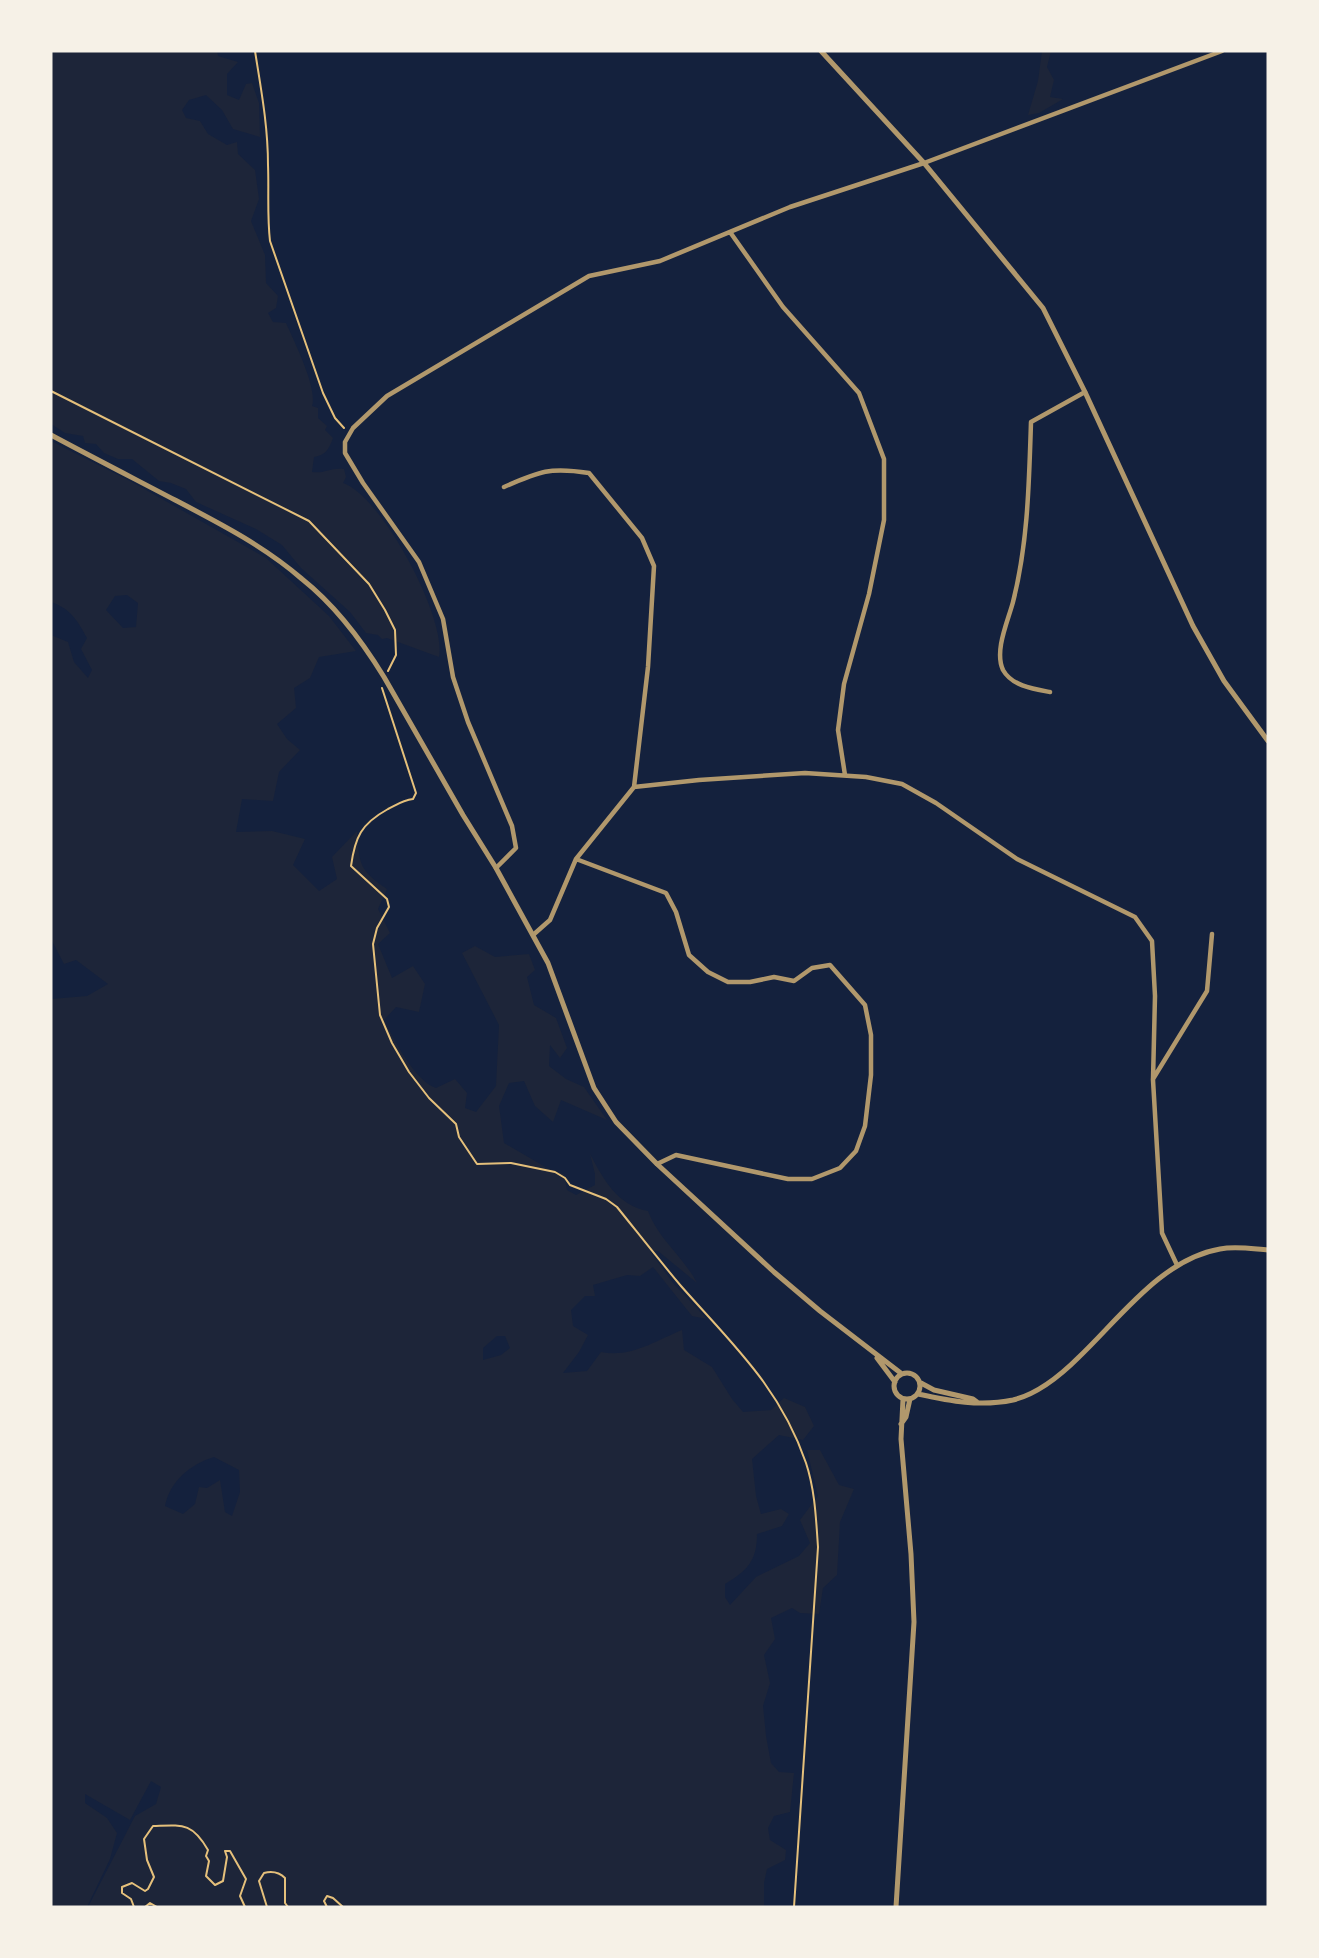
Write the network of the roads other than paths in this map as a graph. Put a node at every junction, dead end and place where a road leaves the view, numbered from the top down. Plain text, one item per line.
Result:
1 (821, 51) edge
2 (1222, 51) edge
3 (924, 163) junction
4 (730, 232) junction
5 (1085, 392) junction
6 (51, 435) edge
7 (504, 486) dead end
8 (1050, 692) dead end
9 (1268, 741) edge
10 (845, 775) junction
11 (634, 787) junction
12 (576, 859) junction
13 (496, 867) junction
14 (1213, 934) dead end
15 (533, 935) junction
16 (1153, 1080) junction
17 (657, 1164) junction
18 (1268, 1250) edge
19 (1177, 1265) junction
20 (875, 1355) junction
21 (902, 1374) junction
22 (895, 1382) junction
23 (920, 1382) junction
24 (918, 1394) junction
25 (903, 1399) junction
26 (910, 1399) junction
27 (976, 1402) junction
28 (901, 1424) junction
29 (896, 1907) edge

1 - 3 street
2 - 3 street
3 - 4 street
3 - 5 street
4 - 10 street
4 - 13 street
5 - 8 street
5 - 9 street
6 - 13 street
7 - 11 street
10 - 11 street
10 - 16 street
11 - 12 street
12 - 15 street
12 - 17 street
13 - 15 street
14 - 16 street
15 - 17 street
16 - 19 street
17 - 20 street
18 - 19 street
19 - 27 street
20 - 21 street
20 - 22 street
21 - 22 street
21 - 23 street
22 - 25 street
23 - 24 street
23 - 27 street
24 - 26 street
24 - 27 street
25 - 26 street
25 - 28 street
26 - 28 street
28 - 29 street

